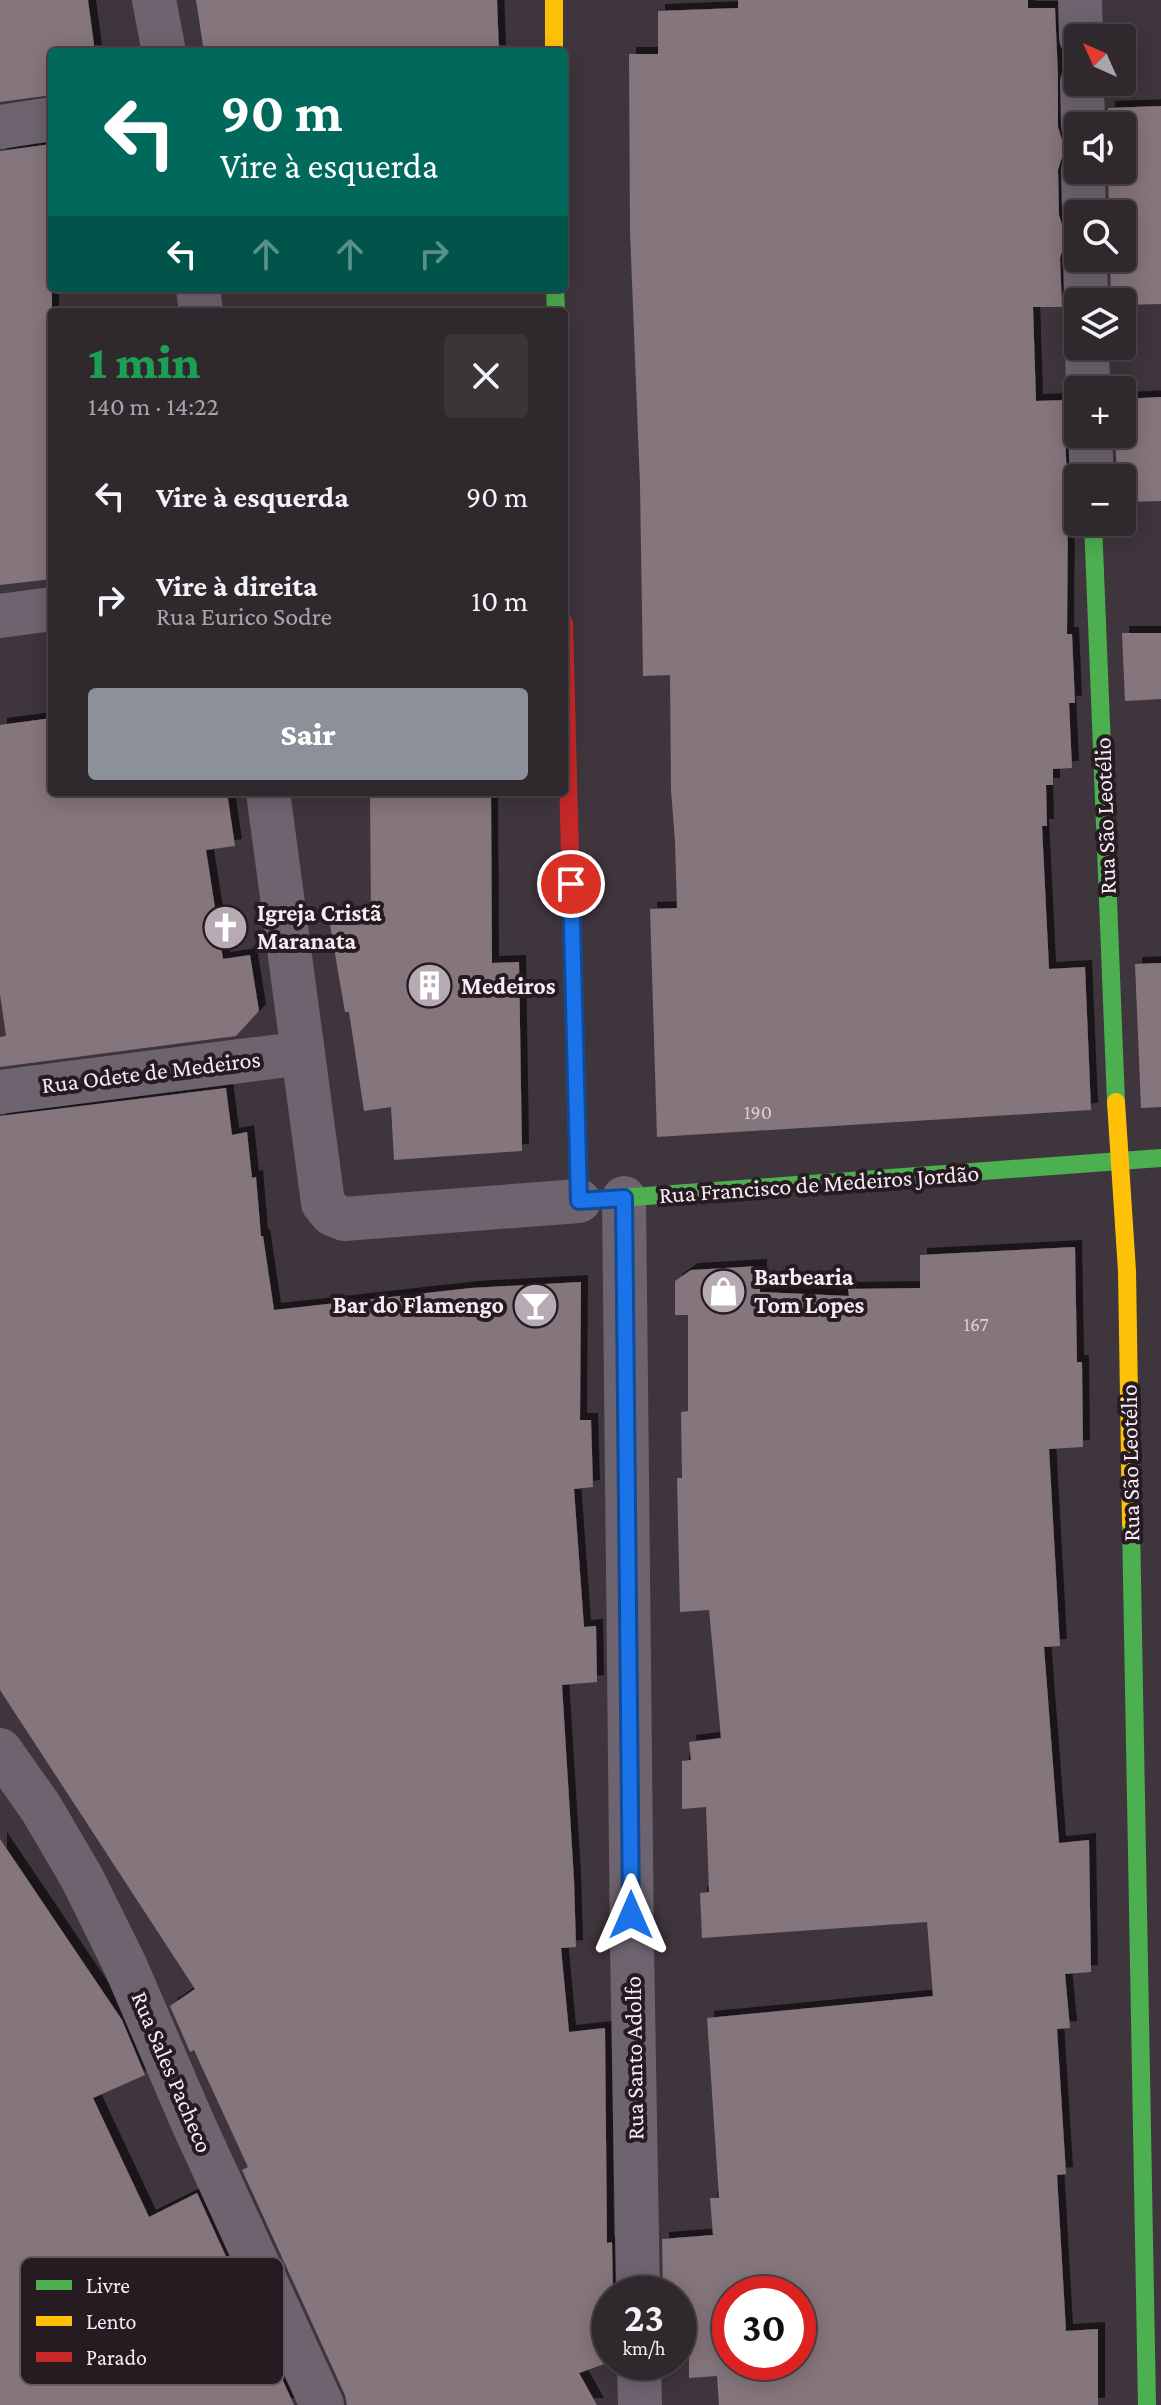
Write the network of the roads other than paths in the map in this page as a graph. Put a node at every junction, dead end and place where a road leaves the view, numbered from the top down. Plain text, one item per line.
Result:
1 (154, 0) edge
2 (554, 0) edge
3 (1080, 0) edge
4 (1081, 24) edge
5 (163, 48) edge
6 (554, 48) edge
7 (48, 120) edge
8 (0, 127) edge
9 (1094, 536) edge
10 (48, 610) edge
11 (0, 616) edge
12 (568, 777) edge
13 (269, 796) edge
14 (303, 1053) junction
15 (0, 1092) edge
16 (1161, 1158) edge
17 (1120, 1161) junction
18 (624, 1198) junction
19 (579, 1201) junction
20 (0, 1750) edge
21 (254, 2257) edge
22 (638, 2276) edge
23 (284, 2322) edge
24 (639, 2380) edge
25 (322, 2405) edge
26 (640, 2405) edge
27 (1147, 2405) edge

1 - 5 street
2 - 6 street
3 - 4 street
7 - 8 street
9 - 17 street, Rua São Leotélio
10 - 11 street
12 - 19 street
13 - 14 street, Rua Francisco de Medeiros Jordão
14 - 15 street, Rua Odete de Medeiros
14 - 19 street, Rua Francisco de Medeiros Jordão
16 - 17 street, Rua Francisco de Medeiros Jordão
17 - 18 street, Rua Francisco de Medeiros Jordão
17 - 27 street, Rua São Leotélio
18 - 19 street, Rua Francisco de Medeiros Jordão
18 - 22 street, Rua Santo Adolfo
20 - 21 street, Rua Sales Pacheco
23 - 25 street, Rua Sales Pacheco
24 - 26 street

